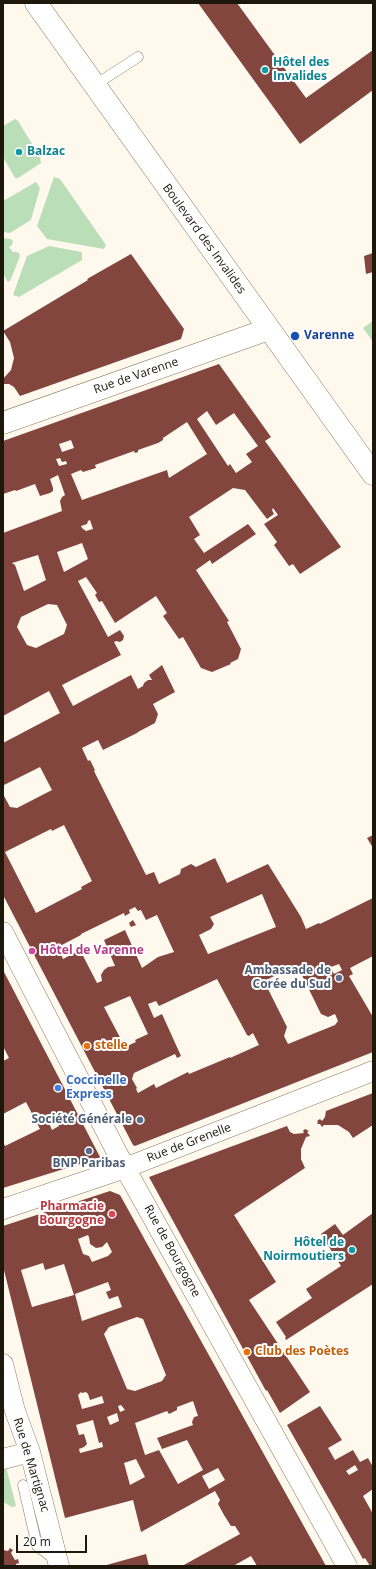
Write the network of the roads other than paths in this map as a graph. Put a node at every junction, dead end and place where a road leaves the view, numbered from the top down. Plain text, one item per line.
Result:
1 (36, 3) edge
2 (138, 57) dead end
3 (95, 85) junction
4 (268, 329) junction
5 (3, 423) edge
6 (373, 474) edge
7 (3, 932) edge
8 (373, 1071) edge
9 (125, 1168) junction
10 (3, 1209) edge
11 (3, 1364) edge
12 (30, 1452) junction
13 (3, 1458) edge
14 (23, 1485) dead end
15 (58, 1564) edge
16 (347, 1566) edge

1 - 3 main road, Boulevard des Invalides
2 - 3 lane
3 - 4 main road, Boulevard des Invalides
4 - 5 main road, Rue de Varenne
4 - 6 main road, Boulevard des Invalides
7 - 9 street, Rue de Bourgogne
8 - 9 street, Rue de Grenelle
9 - 10 street, Rue de Grenelle
9 - 16 street, Rue de Bourgogne
11 - 12 street, Rue de Martignac
12 - 13 street
12 - 15 street, Rue de Martignac
14 - 15 lane

